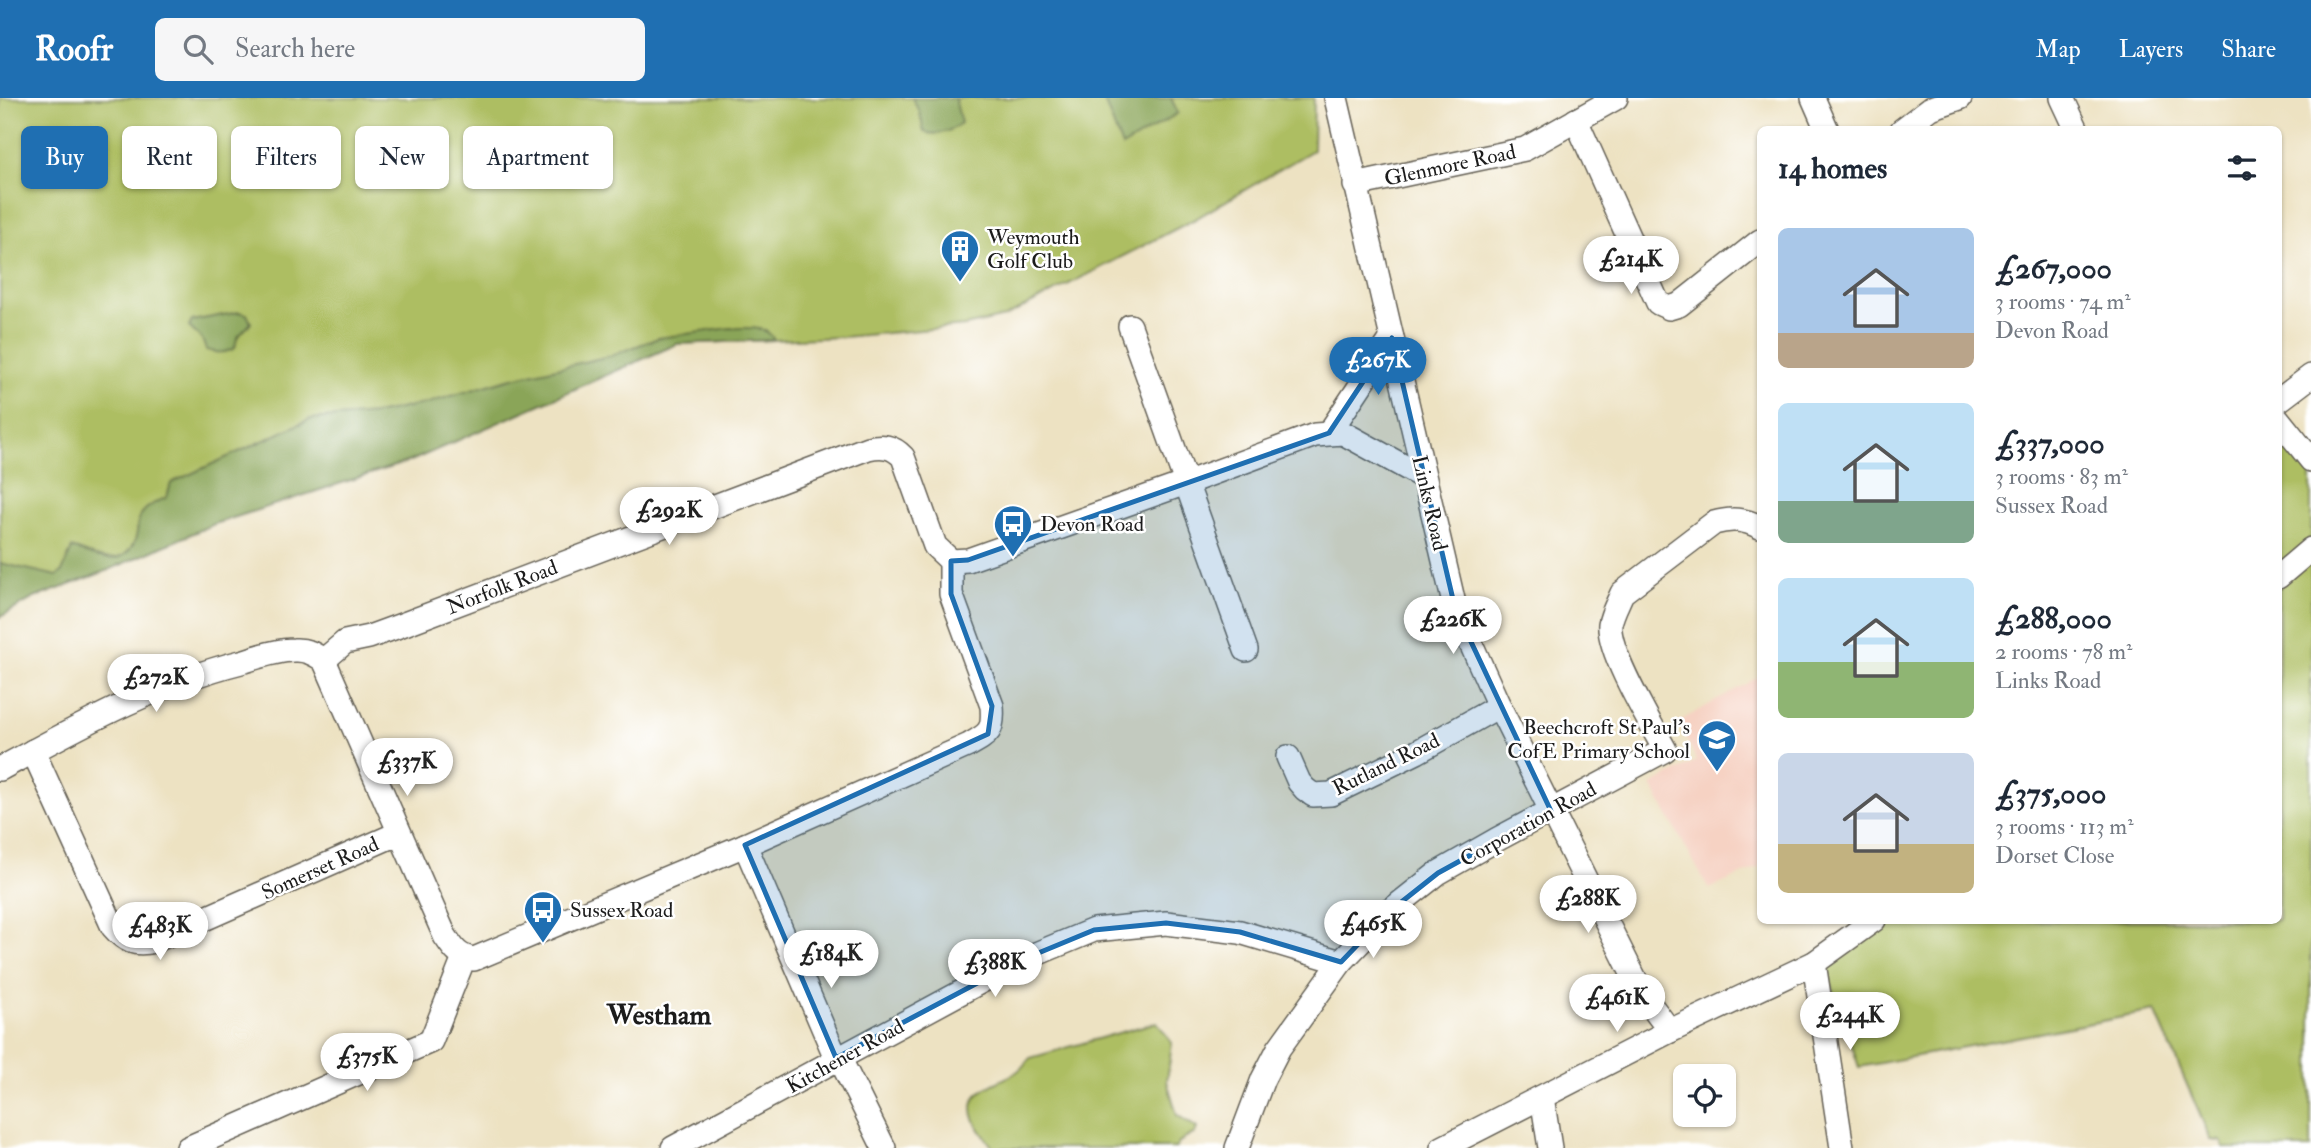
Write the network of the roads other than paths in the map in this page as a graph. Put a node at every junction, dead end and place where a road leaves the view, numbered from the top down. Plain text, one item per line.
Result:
1 (1336, 98) edge
2 (1616, 98) edge
3 (1813, 98) edge
4 (1960, 98) edge
5 (2062, 98) edge
6 (1576, 120) junction
7 (1825, 126) edge
8 (1907, 126) edge
9 (2075, 126) edge
10 (1355, 185) junction
11 (1757, 243) edge
12 (1130, 326) dead end
13 (1392, 338) junction
14 (2311, 376) edge
15 (2282, 398) edge
16 (2282, 424) edge
17 (1329, 433) junction
18 (2311, 460) edge
19 (1423, 477) junction
20 (1186, 483) junction
21 (1757, 526) edge
22 (2311, 549) edge
23 (951, 561) junction
24 (2282, 574) edge
25 (1247, 650) dead end
26 (324, 660) junction
27 (1499, 706) junction
28 (33, 751) junction
29 (1288, 757) dead end
30 (0, 769) edge
31 (1551, 811) junction
32 (399, 833) junction
33 (745, 845) junction
34 (1868, 924) edge
35 (464, 958) junction
36 (1341, 962) junction
37 (1814, 963) junction
38 (1670, 1031) junction
39 (836, 1058) junction
40 (1542, 1097) junction
41 (188, 1148) edge
42 (673, 1148) edge
43 (884, 1148) edge
44 (1237, 1148) edge
45 (1442, 1148) edge
46 (1550, 1148) edge
47 (1842, 1148) edge

1 - 10 street, Links Road
2 - 6 street, Glenmore Road
3 - 7 street
4 - 8 street
5 - 9 street
6 - 10 street, Glenmore Road
6 - 11 street
10 - 13 street, Links Road
12 - 20 street
13 - 17 street
13 - 19 street, Links Road
14 - 15 street
16 - 18 street
17 - 19 street
17 - 20 street
19 - 27 street, Links Road
20 - 23 street
20 - 25 street
21 - 31 street, Corporation Road
22 - 24 street
23 - 26 street, Norfolk Road
23 - 33 street
26 - 28 street
26 - 32 street
27 - 29 street, Rutland Road
27 - 31 street, Links Road
28 - 30 street
28 - 32 street, Somerset Road
31 - 36 street, Corporation Road
31 - 38 street, Links Road
32 - 35 street
33 - 35 street
33 - 39 street
34 - 37 street
35 - 41 street
36 - 39 street, Kitchener Road
36 - 44 street, Corporation Road
37 - 38 street
37 - 47 street
38 - 40 street
39 - 42 street, Kitchener Road
39 - 43 street
40 - 45 street
40 - 46 street

